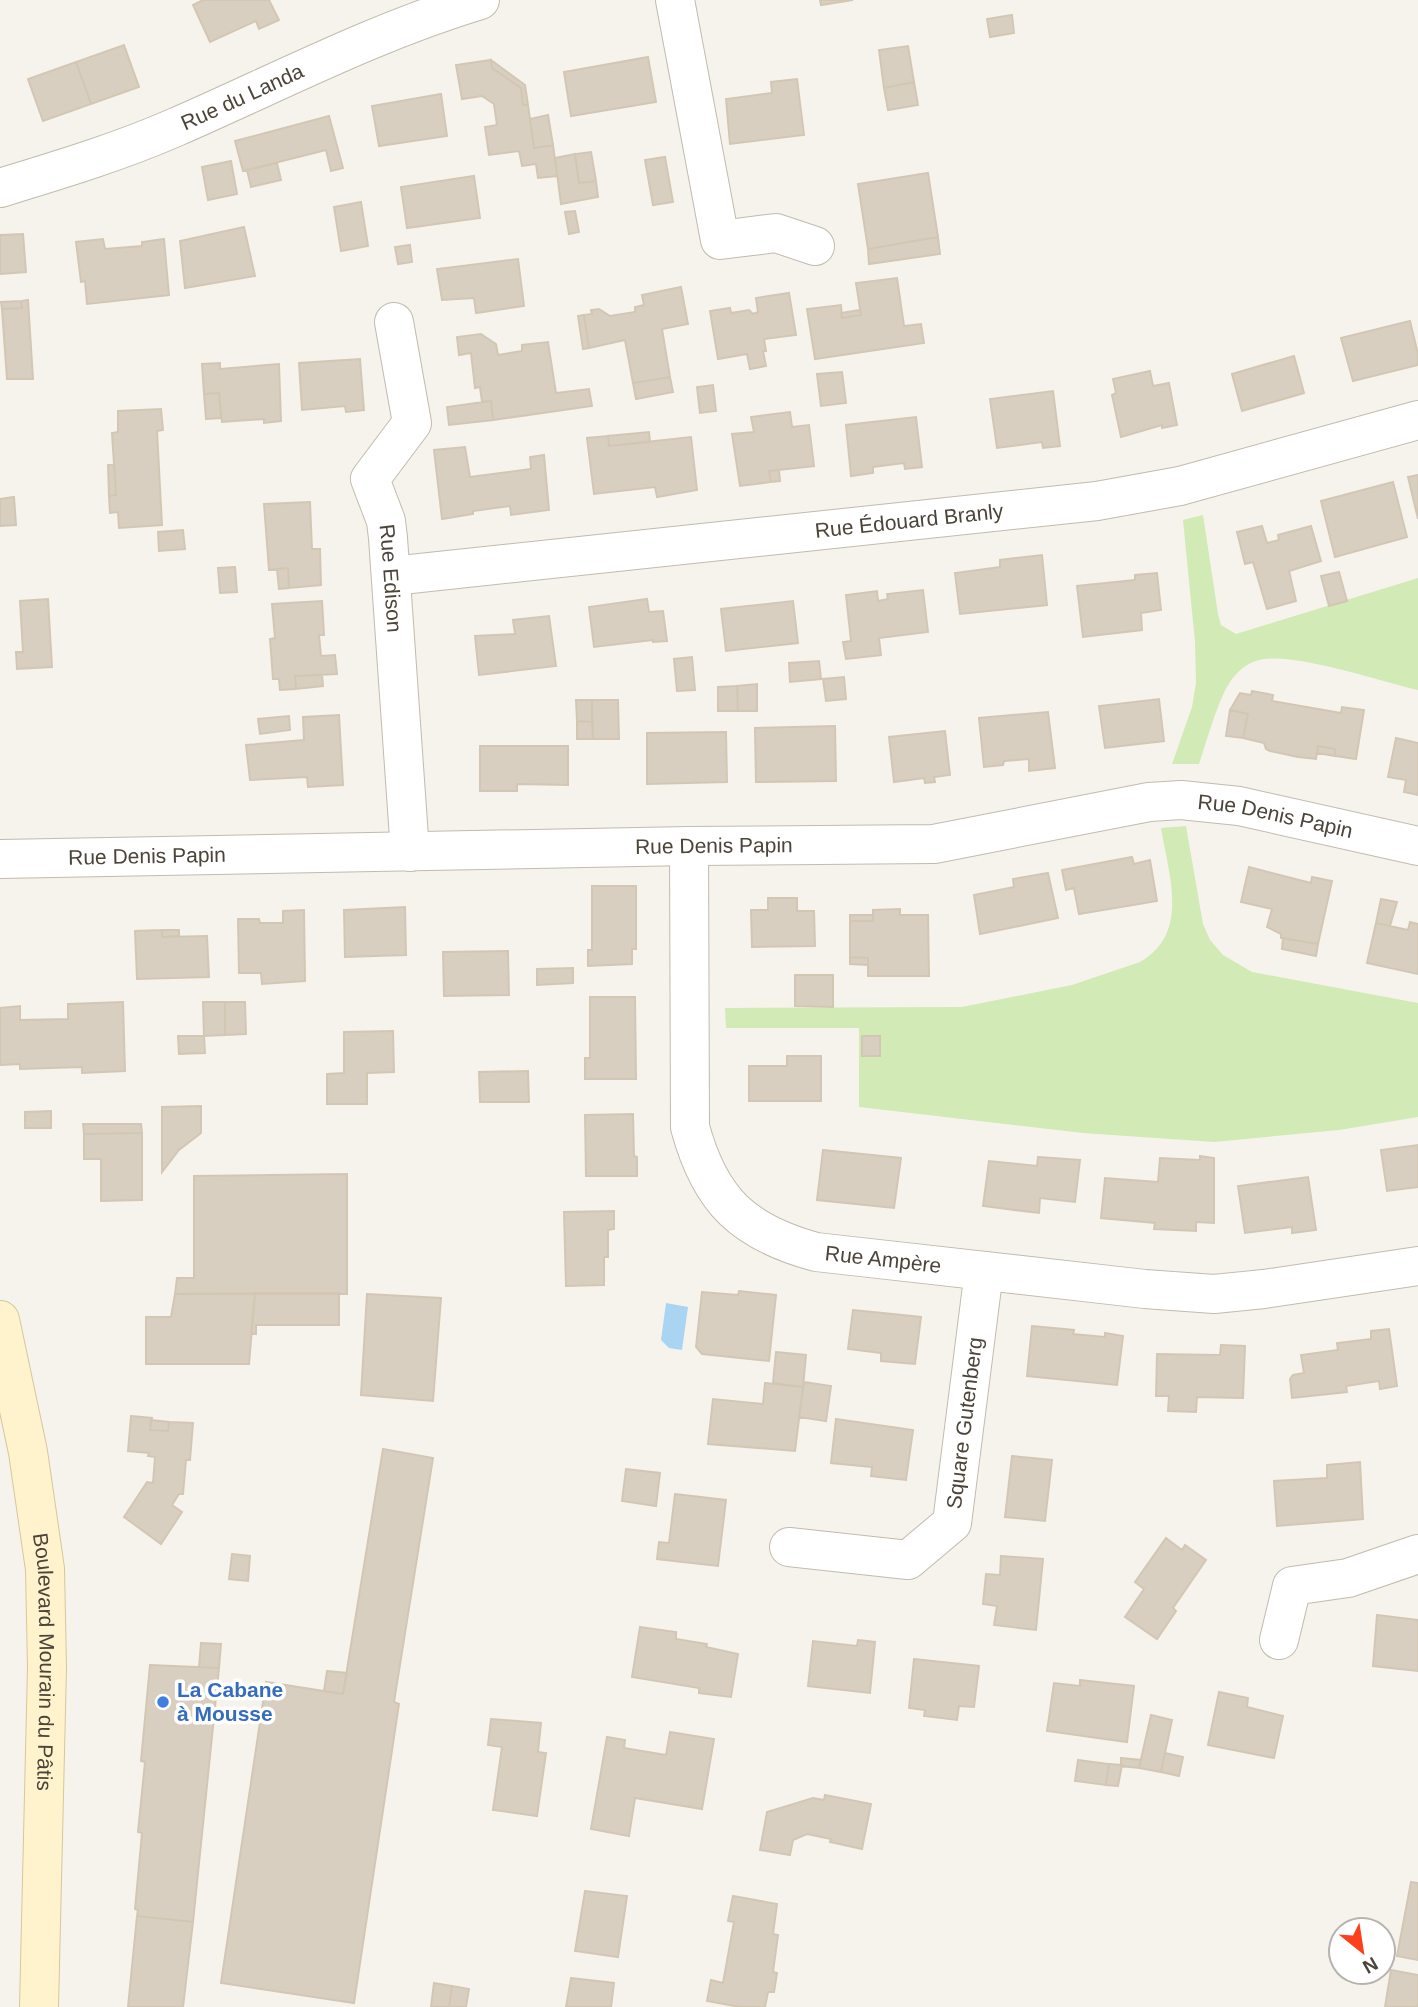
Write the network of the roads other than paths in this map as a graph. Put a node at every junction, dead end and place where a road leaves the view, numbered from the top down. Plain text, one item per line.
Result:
1 (480, 0) edge
2 (675, 0) edge
3 (0, 188) edge
4 (815, 247) dead end
5 (394, 322) dead end
6 (1418, 420) edge
7 (392, 576) junction
8 (689, 846) junction
9 (1418, 846) edge
10 (411, 852) junction
11 (0, 859) edge
12 (1418, 1266) edge
13 (984, 1271) junction
14 (0, 1320) edge
15 (789, 1547) dead end
16 (1418, 1554) edge
17 (1279, 1640) dead end
18 (39, 2007) edge

1 - 3 street, Rue du Landa
2 - 4 street
5 - 7 street, Rue Edison
6 - 7 street, Rue Édouard Branly
7 - 10 street, Rue Edison
8 - 9 street, Rue Denis Papin
8 - 10 street, Rue Denis Papin
8 - 13 street, Rue Ampère
10 - 11 street, Rue Denis Papin
12 - 13 street, Rue Ampère
13 - 15 street, Square Gutenberg
14 - 18 main road, Boulevard Mourain du Pâtis
16 - 17 street

